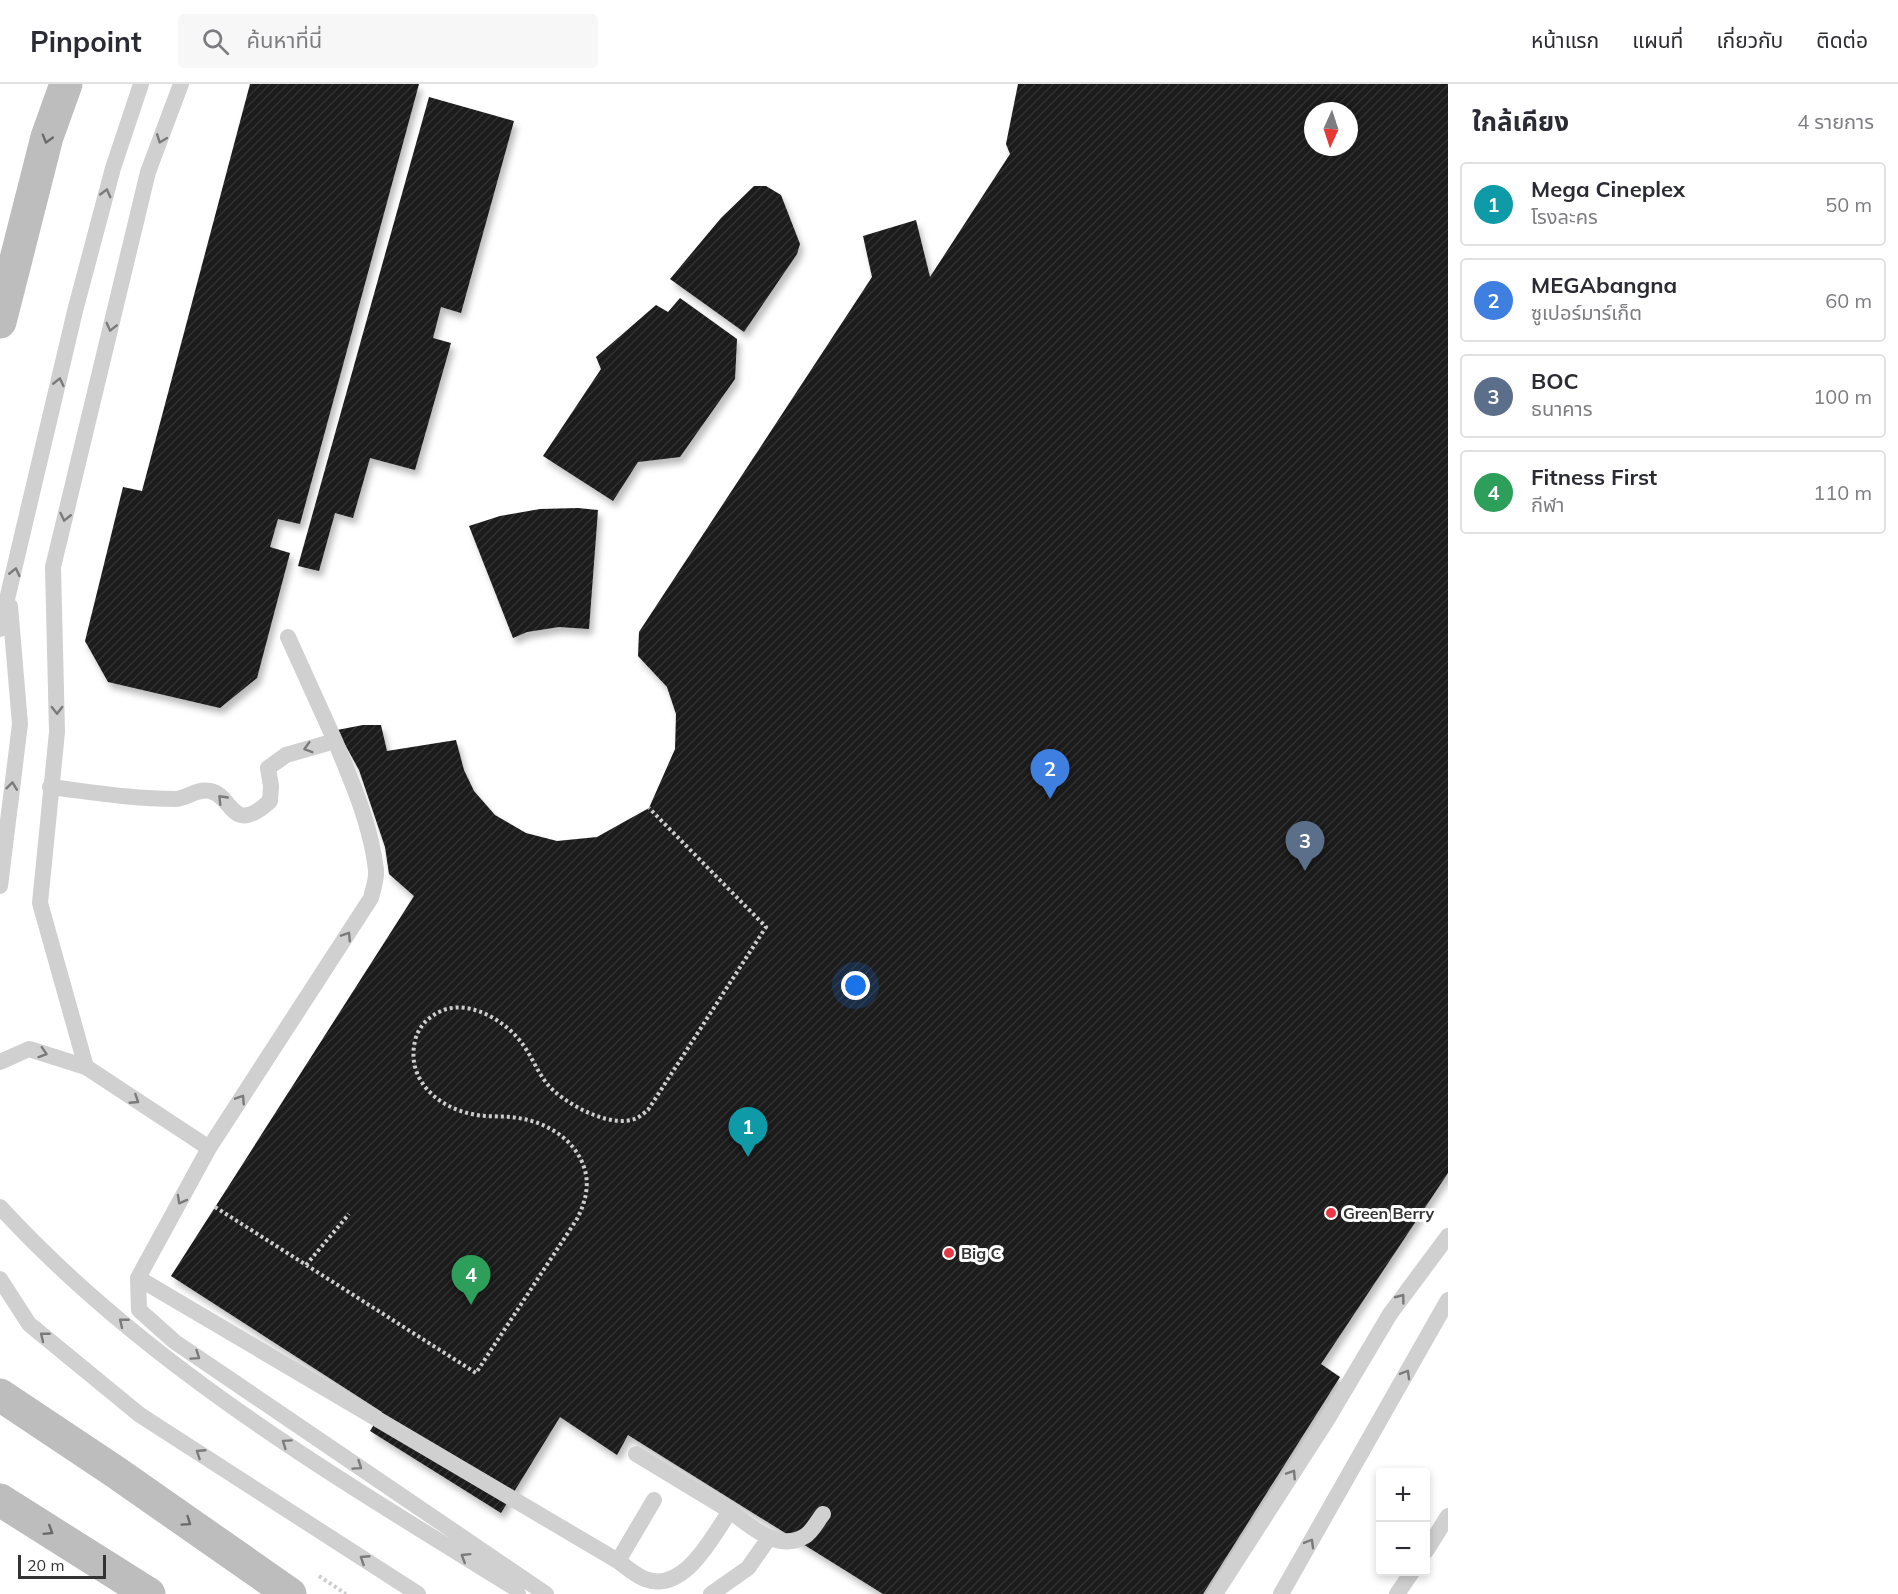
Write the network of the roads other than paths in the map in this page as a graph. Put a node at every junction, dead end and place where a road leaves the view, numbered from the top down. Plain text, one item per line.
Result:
1 (66, 84) edge
2 (141, 84) edge
3 (181, 84) edge
4 (0, 322) edge
5 (9, 597) junction
6 (0, 629) edge
7 (288, 637) dead end
8 (335, 741) junction
9 (50, 786) junction
10 (0, 886) edge
11 (0, 1062) edge
12 (86, 1067) junction
13 (209, 1148) junction
14 (0, 1207) edge
15 (1448, 1236) edge
16 (138, 1278) junction
17 (0, 1279) edge
18 (1448, 1300) edge
19 (0, 1376) edge
20 (0, 1395) edge
21 (636, 1454) dead end
22 (114, 1471) junction
23 (0, 1500) edge
24 (654, 1500) dead end
25 (730, 1511) junction
26 (823, 1514) dead end
27 (1448, 1516) edge
28 (769, 1538) junction
29 (1430, 1543) edge
30 (618, 1561) junction
31 (1409, 1576) edge
32 (289, 1592) edge
33 (415, 1592) edge
34 (149, 1594) edge
35 (518, 1594) edge
36 (546, 1594) edge
37 (711, 1594) edge
38 (1215, 1594) edge
39 (1281, 1594) edge
40 (1397, 1594) edge

1 -> 4 main road
5 -> 2 lane
3 -> 9 lane
5 - 6 lane
10 -> 5 lane
7 - 8 lane
8 -> 9 lane
13 -> 8 lane
9 - 12 lane
11 -> 12 lane
12 -> 13 lane
13 -> 16 lane
35 -> 14 lane
38 -> 15 lane
16 - 30 lane
16 -> 36 lane
33 -> 17 lane
39 -> 18 lane
19 - 22 main road
20 - 22 main road
21 - 25 lane
22 -> 32 main road
23 -> 34 main road
24 - 30 lane
25 - 28 lane
25 - 30 lane
26 - 28 lane
27 - 29 lane
28 - 37 lane
31 - 40 lane

